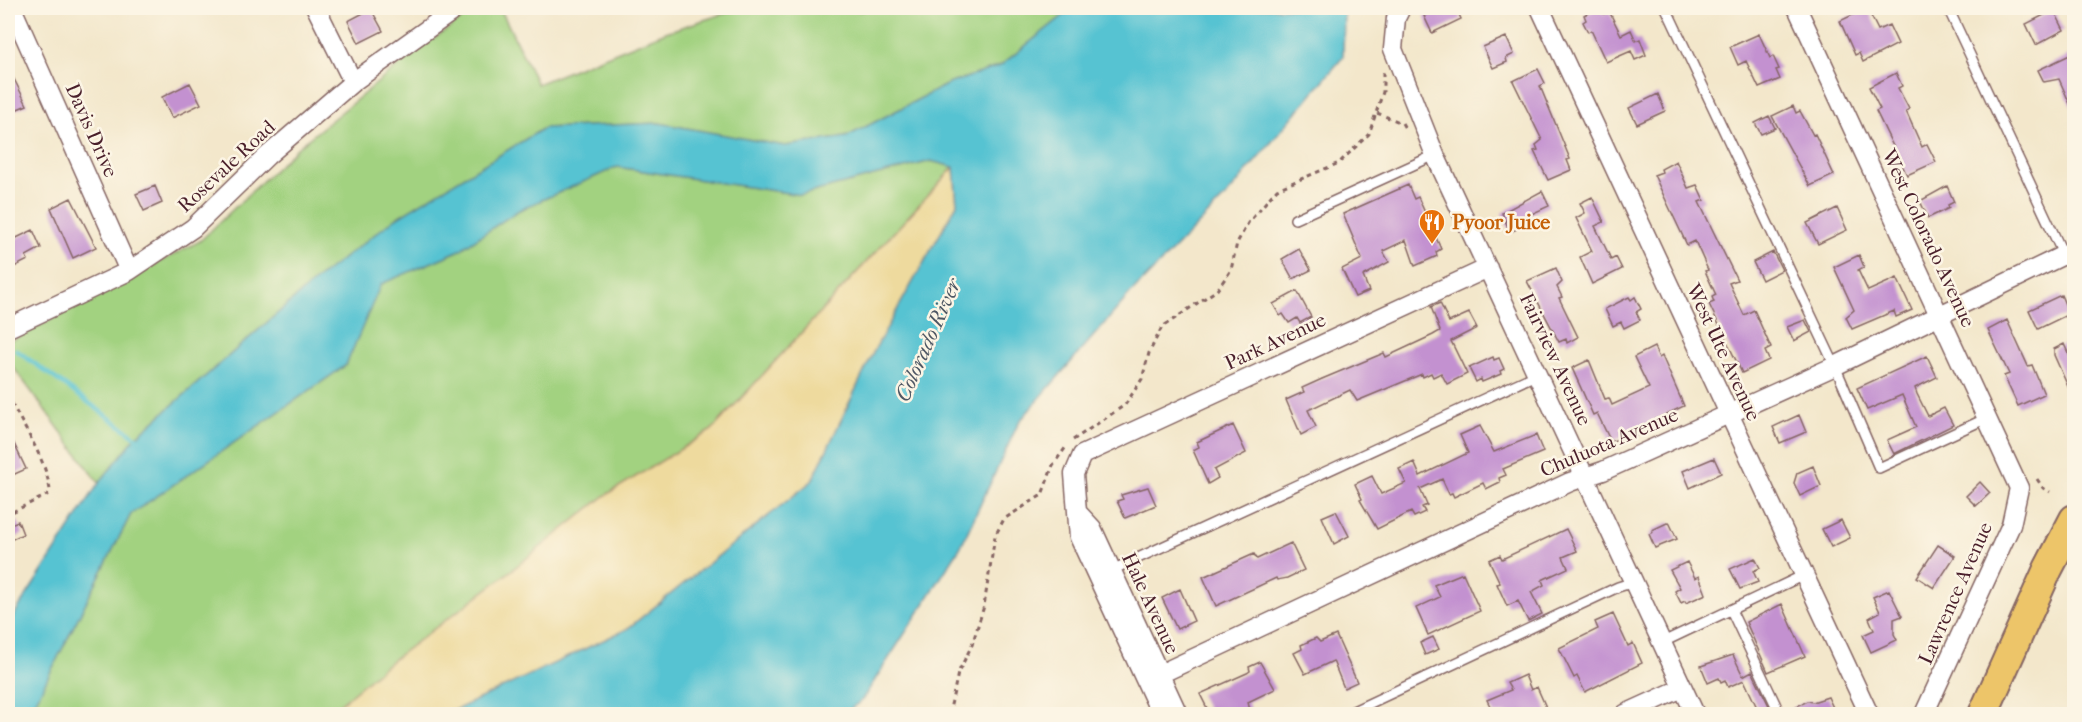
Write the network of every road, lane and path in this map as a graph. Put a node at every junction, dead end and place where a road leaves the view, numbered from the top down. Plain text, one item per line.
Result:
1 (12, 8) edge
2 (316, 8) edge
3 (457, 8) edge
4 (1540, 8) edge
5 (1666, 8) edge
6 (1797, 8) edge
7 (1948, 8) edge
8 (1399, 13) edge
9 (1383, 69) dead end
10 (353, 82) junction
11 (1376, 113) junction
12 (1407, 132) dead end
13 (1435, 154) junction
14 (1295, 219) dead end
15 (1248, 223) dead end
16 (2069, 252) edge
17 (1488, 268) junction
18 (129, 271) junction
19 (1940, 315) junction
20 (8, 328) edge
21 (1835, 366) junction
22 (1538, 374) junction
23 (8, 395) edge
24 (1729, 414) junction
25 (1987, 418) junction
26 (1082, 455) joint
27 (1586, 478) junction
28 (2037, 479) dead end
29 (2019, 488) joint
30 (2050, 492) dead end
31 (1078, 513) junction
32 (8, 514) edge
33 (2074, 519) edge
34 (2074, 560) edge
35 (1112, 570) junction
36 (1804, 575) junction
37 (1634, 582) junction
38 (1731, 610) junction
39 (1661, 643) junction
40 (1160, 674) junction
41 (1682, 688) junction
42 (1161, 714) edge
43 (1178, 714) edge
44 (1347, 714) edge
45 (1625, 714) edge
46 (1695, 714) edge
47 (1780, 714) edge
48 (1869, 714) edge
49 (1924, 714) edge
50 (1983, 714) edge
51 (2004, 714) edge

1 - 18 street, Davis Drive
2 - 10 street
3 - 10 street, Rosevale Road
4 - 24 street, West Ute Avenue
5 - 21 lane
6 - 19 street, West Colorado Avenue
7 - 16 lane
8 - 13 street, Fairview Avenue
9 - 11 path
10 - 18 street, Rosevale Road
11 - 12 path
11 - 15 path
13 - 14 lane
13 - 17 street, Fairview Avenue
16 - 19 street, Chuluota Avenue
17 - 22 street, Fairview Avenue
17 - 26 street, Park Avenue
18 - 20 street, Rosevale Road
19 - 21 street, Chuluota Avenue
19 - 25 street, West Colorado Avenue
21 - 24 street, Chuluota Avenue
21 - 25 lane
22 - 27 street, Fairview Avenue
22 - 35 lane
23 - 32 path
24 - 27 street, Chuluota Avenue
24 - 36 street, West Ute Avenue
25 - 29 street, West Colorado Avenue
26 - 31 street, Hale Avenue
27 - 37 street, Fairview Avenue
27 - 40 street, Chuluota Avenue
28 - 30 path
29 - 49 street, Lawrence Avenue
31 - 35 street, Hale Avenue
31 - 42 street, Hale Avenue
33 - 50 main road
34 - 51 main road
35 - 40 street, Hale Avenue
36 - 38 lane
36 - 48 street, West Ute Avenue
37 - 39 street, Fairview Avenue
37 - 44 lane
38 - 39 lane
38 - 47 lane
39 - 41 street, Fairview Avenue
40 - 43 street, Hale Avenue
41 - 45 street
41 - 46 street, Fairview Avenue

